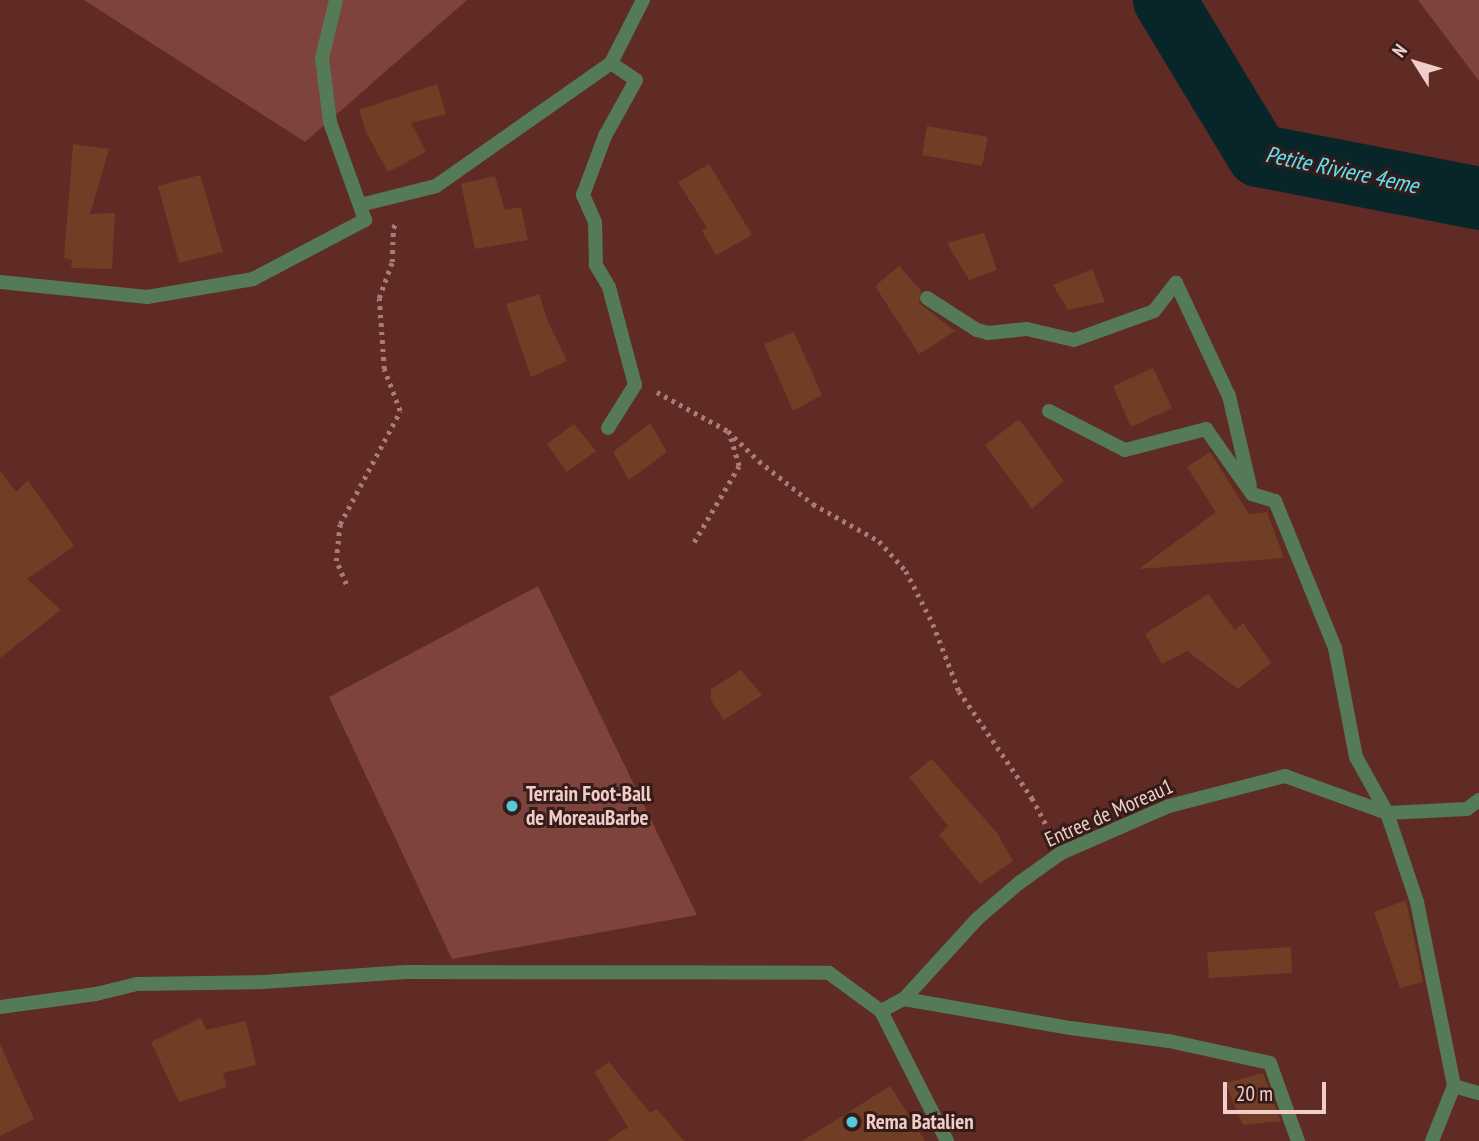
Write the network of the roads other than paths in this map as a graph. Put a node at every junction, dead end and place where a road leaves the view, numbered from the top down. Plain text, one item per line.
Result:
1 (336, 0) edge
2 (643, 0) edge
3 (611, 63) junction
4 (360, 205) junction
5 (0, 282) edge
6 (927, 298) dead end
7 (1049, 411) dead end
8 (608, 428) dead end
9 (1252, 494) junction
10 (1479, 800) edge
11 (1387, 813) junction
12 (904, 999) junction
13 (0, 1007) edge
14 (881, 1010) junction
15 (1454, 1086) junction
16 (1479, 1093) edge
17 (947, 1141) edge
18 (1298, 1141) edge
19 (1432, 1141) edge

1 - 4 street
2 - 3 street
3 - 4 street
3 - 8 street
4 - 5 street
6 - 9 street
7 - 9 street
9 - 11 street
10 - 11 street
11 - 12 street, Entree de Moreau1
11 - 15 street
12 - 14 street, Entree de Moreau1
12 - 18 street
13 - 14 street
14 - 17 street
15 - 16 street
15 - 19 street

